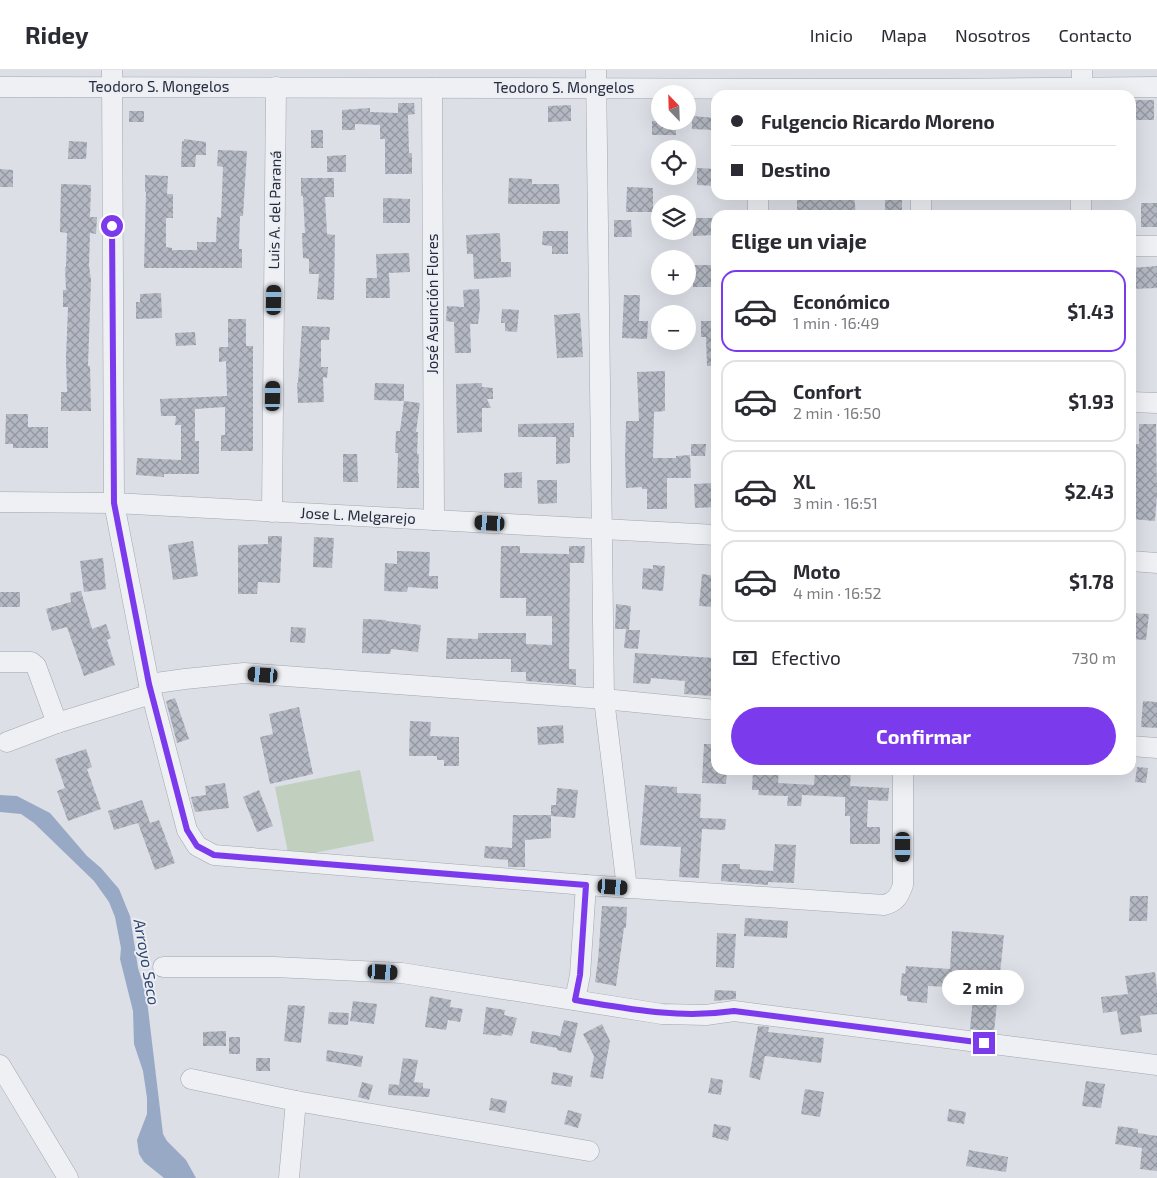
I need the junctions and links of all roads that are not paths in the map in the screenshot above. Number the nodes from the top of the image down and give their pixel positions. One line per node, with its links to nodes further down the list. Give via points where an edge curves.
1 (111, 78): 5 (street, Teodoro S. Mongelos); 6 (street, Teodoro S. Mongelos); 15 (street)
2 (596, 79): 7 (street, Teodoro S. Mongelos); 8 (street, Teodoro S. Mongelos); 18 (street)
3 (1082, 84): 4 (street, Teodoro S. Mongelos); 9 (street, Teodoro S. Mongelos)
4 (1157, 86)
5 (0, 87)
6 (276, 87): 7 (street, Teodoro S. Mongelos); 16 (street, Luis A. del Paraná)
7 (432, 88): 17 (street, José Asunción Flores)
8 (734, 90)
9 (960, 90)
10 (1136, 246): 11 (street)
11 (1157, 246)
12 (1136, 402): 13 (street)
13 (1157, 402)
14 (0, 502): 15 (street, Jose L. Melgarejo)
15 (114, 503): 16 (street, Jose L. Melgarejo); 23 (street)
16 (272, 512): 17 (street, Jose L. Melgarejo)
17 (434, 520): 18 (street, Jose L. Melgarejo)
18 (602, 529): 19 (street, Jose L. Melgarejo); 24 (street)
19 (711, 535)
20 (1136, 561): 21 (street)
21 (1157, 563)
22 (0, 662): 26 (street, via 31,662 36,666)
23 (150, 689): 24 (street, via 185,679 244,674); 26 (street); 31 (street, via 187,830 197,846 214,855)
24 (604, 699): 25 (street); 32 (street)
25 (711, 710)
26 (57, 723): 27 (street)
27 (7, 742)
28 (1136, 746): 29 (street)
29 (1157, 748)
30 (902, 775): 32 (street, via 903,885 891,903)
31 (586, 885): 32 (street); 34 (street, via 580,975)
32 (627, 888)
33 (163, 967): 34 (street, via 274,967 402,973)
34 (575, 1000): 36 (street, via 662,1014 706,1015 734,1011)
35 (0, 1065): 40 (street)
36 (1157, 1065)
37 (191, 1079): 38 (street)
38 (296, 1101): 39 (street); 41 (street)
39 (589, 1151)
40 (68, 1178)
41 (289, 1178)

